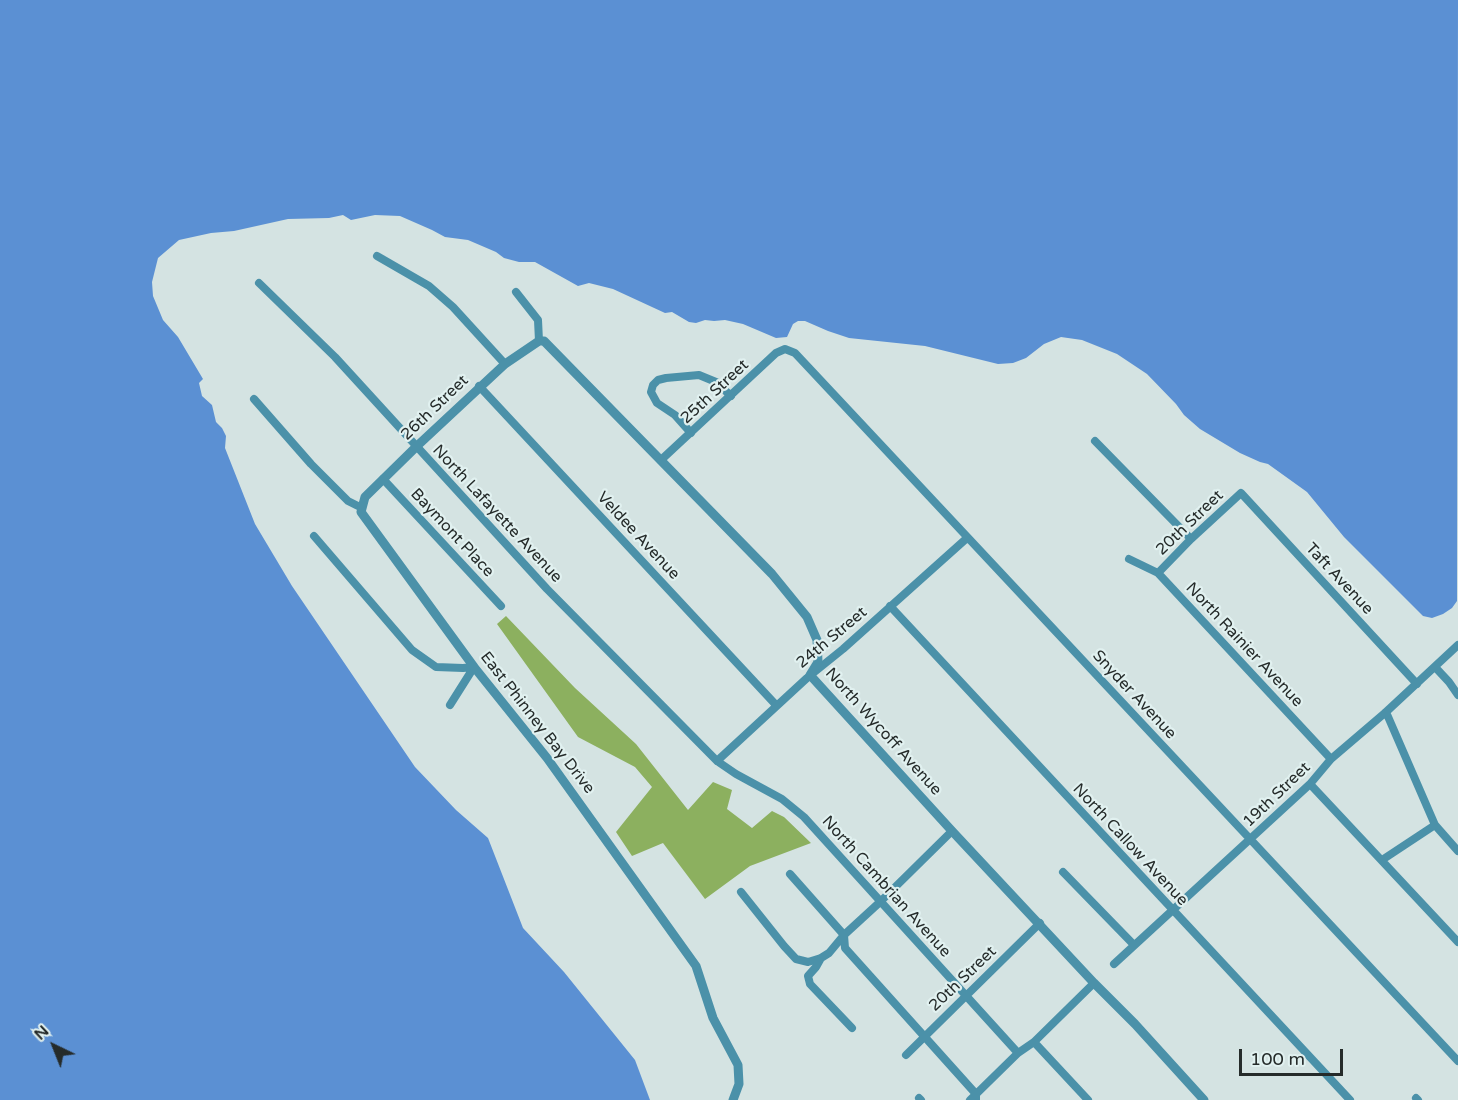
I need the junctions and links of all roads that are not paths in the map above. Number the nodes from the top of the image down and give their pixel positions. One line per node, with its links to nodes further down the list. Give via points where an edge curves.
1 (377, 256): 6 (street, via 429,286)
2 (259, 283): 12 (street, North Lafayette Avenue, via 335,357)
3 (516, 292): 4 (street, via 538,320)
4 (539, 341): 6 (street, 26th Street); 13 (street, North Wycoff Avenue)
5 (789, 350): 8 (street, 25th Street, via 776,353); 18 (street, Snyder Avenue)
6 (505, 364): 7 (street, 26th Street)
7 (479, 386): 12 (street, 26th Street); 31 (street, Veldee Avenue)
8 (731, 396): 10 (street, 25th Street); 10 (street, via 716,382 699,375 666,378 652,385 657,403)
9 (254, 399): 16 (street, East Phinney Bay Drive, via 348,501)
10 (691, 433): 13 (street, 25th Street)
11 (1095, 441): 19 (street)
12 (417, 446): 14 (street, 26th Street); 34 (street, North Lafayette Avenue, via 547,589)
13 (661, 460): 27 (street, North Wycoff Avenue, via 772,574 807,617 817,640 818,662)
14 (383, 479): 16 (street, 26th Street); 22 (street, Baymont Place)
15 (1241, 493): 19 (street, 20th Street); 28 (street, Taft Avenue)
16 (360, 507): 25 (street, East Phinney Bay Drive, via 365,520)
17 (314, 536): 25 (street, via 412,651 436,667)
18 (967, 538): 23 (street, 24th Street); 38 (street, Snyder Avenue)
19 (1191, 539): 21 (street, 20th Street)
20 (1130, 559): 21 (street, North Rainier Avenue)
21 (1158, 573): 33 (street, North Rainier Avenue)
22 (501, 606)
23 (890, 606): 27 (street, 24th Street); 45 (street, North Callow Avenue)
24 (1458, 645): 26 (street, 19th Street)
25 (474, 667): 30 (street); 61 (street, East Phinney Bay Drive, via 551,763 696,966 713,1018 738,1065 739,1084)
26 (1435, 667): 28 (street, 19th Street); 29 (street)
27 (810, 675): 31 (street, 24th Street); 37 (street, North Wycoff Avenue)
28 (1417, 684): 32 (street, 19th Street)
29 (1458, 695)
30 (450, 705)
31 (776, 705): 34 (street, 24th Street)
32 (1386, 712): 33 (street, 19th Street); 36 (street)
33 (1331, 759): 35 (street, 19th Street)
34 (717, 761): 44 (street, North Cambrian Avenue, via 782,799 804,817)
35 (1310, 784): 38 (street, 19th Street); 40 (street)
36 (1435, 825): 39 (street); 40 (street)
37 (952, 831): 44 (street); 46 (street, North Wycoff Avenue)
38 (1251, 838): 45 (street, 19th Street); 59 (street, Snyder Avenue)
39 (1458, 851)
40 (1382, 861): 48 (street)
41 (1063, 872): 49 (street)
42 (790, 874): 47 (street)
43 (741, 892): 50 (street, via 796,959 808,962)
44 (880, 902): 47 (street); 53 (street, North Cambrian Avenue)
45 (1172, 910): 49 (street, 19th Street); 64 (street, North Callow Avenue)
46 (1040, 923): 52 (street, North Wycoff Avenue); 53 (street, 20th Street)
47 (844, 935): 50 (street); 55 (street, via 845,948)
48 (1458, 942)
49 (1134, 945): 51 (street, 19th Street)
50 (821, 958): 54 (street, via 808,976 810,984)
51 (1114, 964)
52 (1094, 983): 56 (street); 63 (street, North Wycoff Avenue)
53 (966, 994): 55 (street, 20th Street); 57 (street, North Cambrian Avenue)
54 (852, 1028)
55 (924, 1036): 58 (street, 20th Street); 60 (street)
56 (1034, 1042): 57 (street); 62 (street)
57 (1018, 1053): 60 (street)
58 (906, 1055)
59 (1458, 1061)
60 (974, 1098)
61 (733, 1100)
62 (1088, 1100)
63 (1204, 1100)
64 (1350, 1100)

